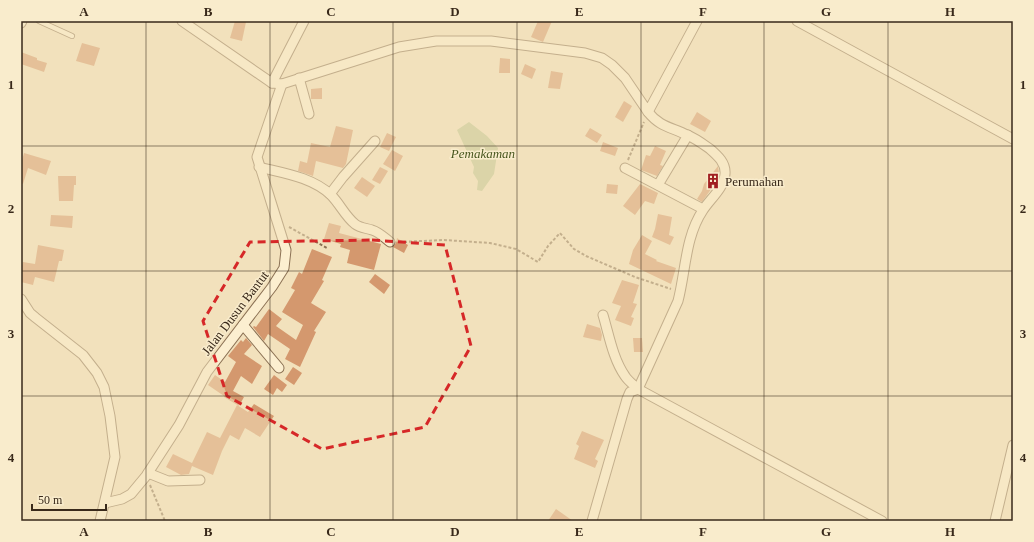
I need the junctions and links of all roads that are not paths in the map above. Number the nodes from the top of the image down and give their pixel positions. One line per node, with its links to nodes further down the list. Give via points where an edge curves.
1 (39, 21): 6 (lane)
2 (182, 21): 8 (street)
3 (304, 21): 8 (street)
4 (697, 21): 10 (street)
5 (797, 21): 13 (street)
6 (72, 36)
7 (299, 78): 9 (street); 10 (street, via 400,47 436,41 491,41 585,53 602,58 625,78); 11 (street)
8 (272, 83): 9 (street)
9 (282, 84): 15 (street, Jalan Dusun Bantut, via 258,150)
10 (648, 112): 12 (street, via 663,126)
11 (309, 114)
12 (688, 135): 17 (street); 19 (street, via 709,148 725,166 724,180)
13 (1013, 139)
14 (375, 141): 18 (street)
15 (259, 167): 18 (street, via 292,175 315,184); 23 (street, Jalan Dusun Bantut, via 286,250 284,268)
16 (625, 168): 17 (street)
17 (658, 185): 19 (street)
18 (330, 194): 20 (street, via 356,225 375,231)
19 (703, 209): 25 (street, via 695,223 672,317)
20 (390, 242)
21 (21, 300): 29 (street, via 36,318 83,355 104,387 115,447)
22 (603, 315): 25 (street, via 621,370)
23 (243, 325): 24 (street); 27 (street, Jalan Dusun Bantut, via 207,372)
24 (279, 368)
25 (638, 389): 31 (street, via 630,392 627,399); 32 (street)
26 (1013, 445): 33 (street)
27 (147, 475): 28 (street, via 168,481); 29 (street, Jalan Dusun Bantut, via 131,494)
28 (200, 480)
29 (105, 503): 30 (street)
30 (100, 521)
31 (592, 521)
32 (882, 521)
33 (996, 521)

